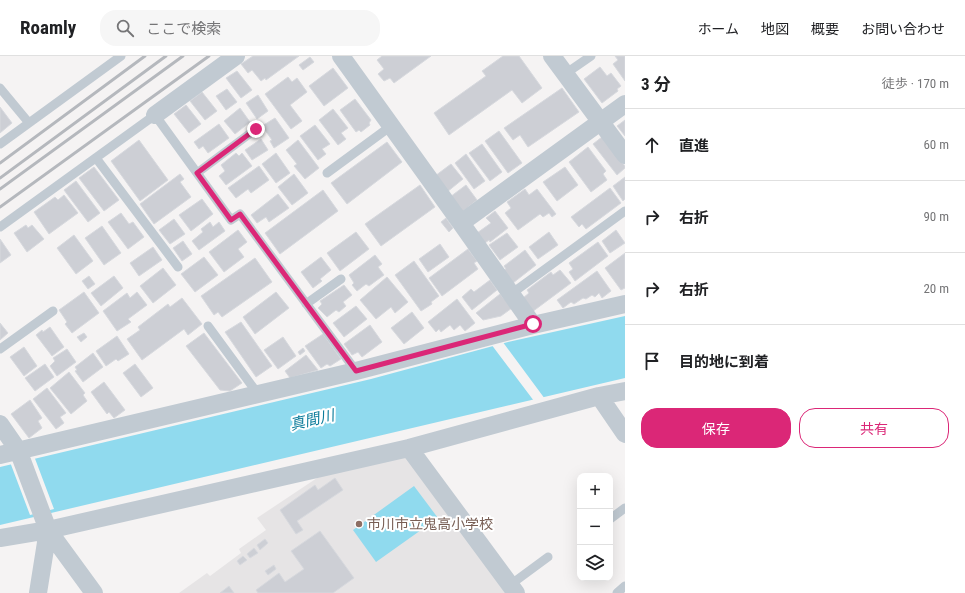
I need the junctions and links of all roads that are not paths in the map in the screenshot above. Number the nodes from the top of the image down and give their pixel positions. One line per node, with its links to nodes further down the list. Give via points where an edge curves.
1 (121, 56): 11 (lane)
2 (236, 56): 9 (street)
3 (341, 56): 12 (street)
4 (552, 56): 6 (street)
5 (591, 56): 6 (lane)
6 (566, 74): 10 (street)
7 (0, 88): 11 (lane)
8 (625, 104): 10 (street)
9 (155, 115): 16 (lane); 17 (lane)
10 (601, 122): 15 (street); 20 (street)
11 (29, 123): 14 (lane)
12 (391, 126): 18 (lane); 20 (street)
13 (256, 129): 17 (lane)
14 (0, 144)
15 (625, 155)
16 (96, 158): 21 (lane); 22 (lane)
17 (197, 173): 25 (lane, via 231,220 240,214)
18 (327, 173)
19 (625, 211): 24 (lane)
20 (461, 223): 24 (street)
21 (0, 227)
22 (178, 267)
23 (341, 279): 25 (lane)
24 (511, 294): 28 (street)
25 (306, 304): 31 (lane)
26 (625, 304): 28 (street)
27 (53, 311): 30 (lane)
28 (533, 324): 31 (street)
29 (208, 326): 33 (lane)
30 (0, 349)
31 (356, 371): 33 (street)
32 (625, 391): 34 (street)
33 (258, 394): 39 (street)
34 (599, 396): 36 (street); 37 (street)
35 (0, 424): 39 (street)
36 (625, 434)
37 (409, 448): 42 (street); 46 (street)
38 (0, 455): 39 (street)
39 (20, 455): 42 (street)
40 (625, 508): 41 (lane)
41 (613, 517)
42 (45, 523): 43 (street); 47 (street); 48 (street)
43 (0, 538)
44 (548, 557): 46 (lane)
45 (625, 586): 49 (lane)
46 (513, 589)
47 (38, 593)
48 (94, 593)
49 (617, 593)

